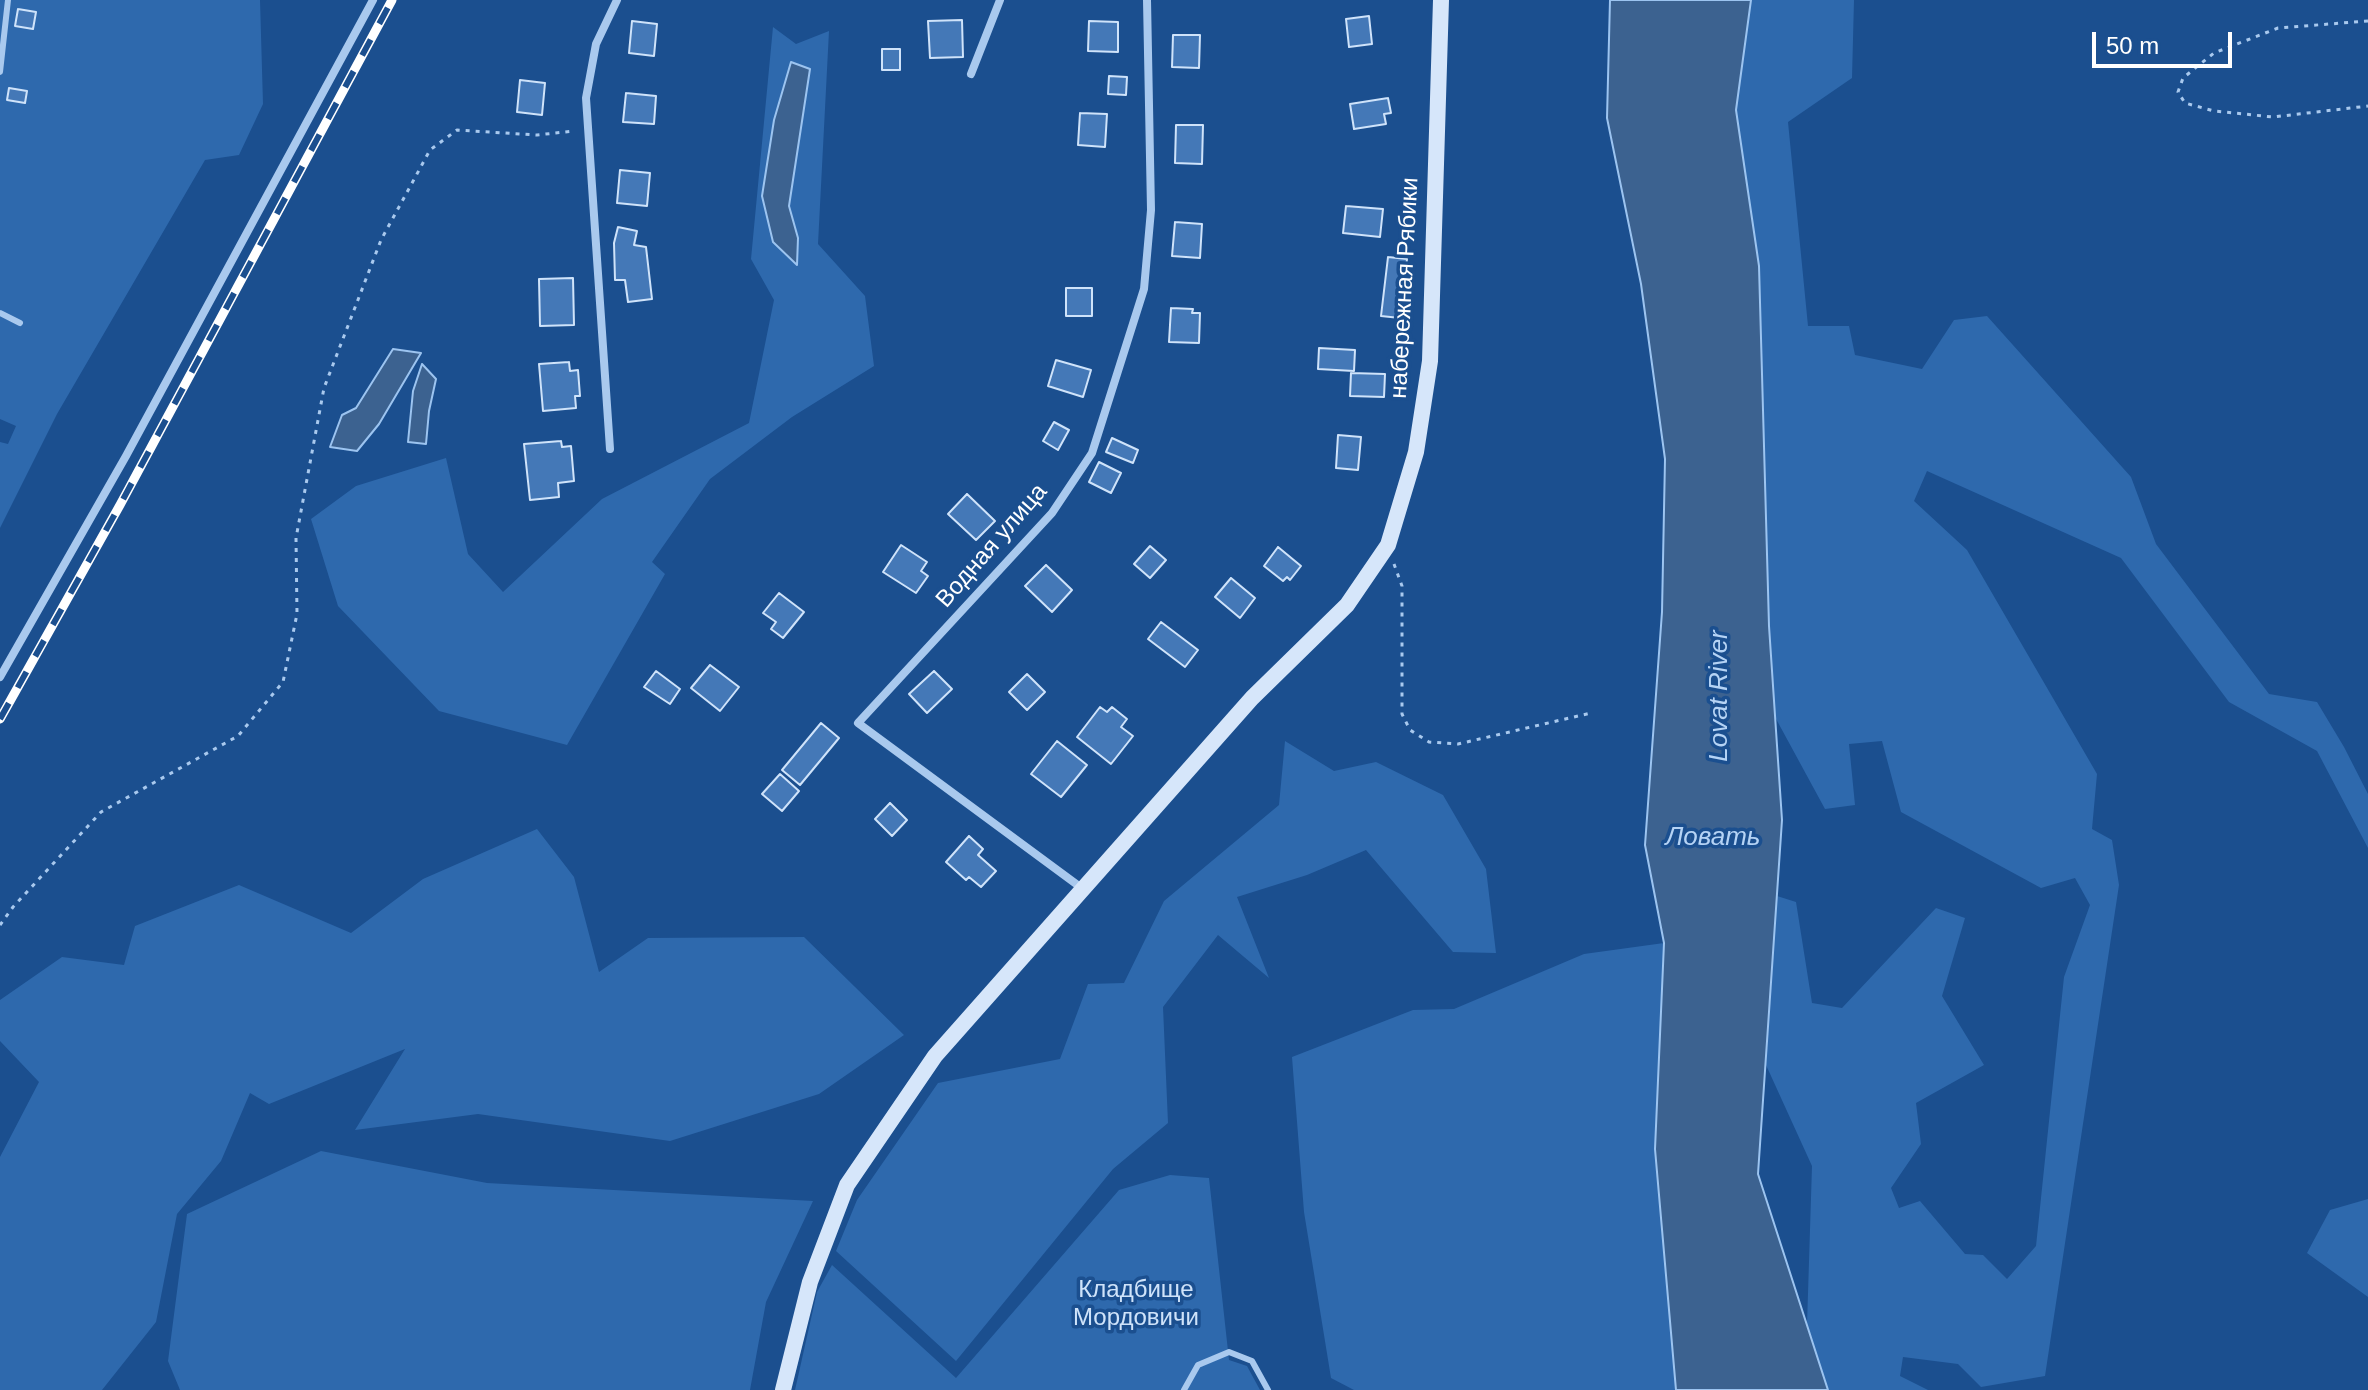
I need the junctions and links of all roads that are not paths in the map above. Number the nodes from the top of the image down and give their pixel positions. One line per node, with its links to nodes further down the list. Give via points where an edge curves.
1 (8, 0): 7 (lane)
2 (373, 0): 12 (street)
3 (617, 0): 11 (street, via 596,44 586,98)
4 (1000, 0): 8 (street)
5 (1147, 0): 13 (street, Водная улица, via 1151,210 1144,289 1092,453 1052,513 858,723)
6 (1441, 0): 13 (street, набережная Рябики, via 1430,361 1416,452 1388,545 1347,605 1252,698)
7 (0, 72)
8 (971, 74)
9 (0, 313): 10 (lane)
10 (20, 323)
11 (610, 449)
12 (0, 677)
13 (1083, 889): 14 (street, набережная Рябики, via 935,1056 847,1185 810,1282)
14 (783, 1390)
15 (1184, 1390): 16 (lane, via 1198,1365 1229,1352 1252,1361)
16 (1268, 1390)

